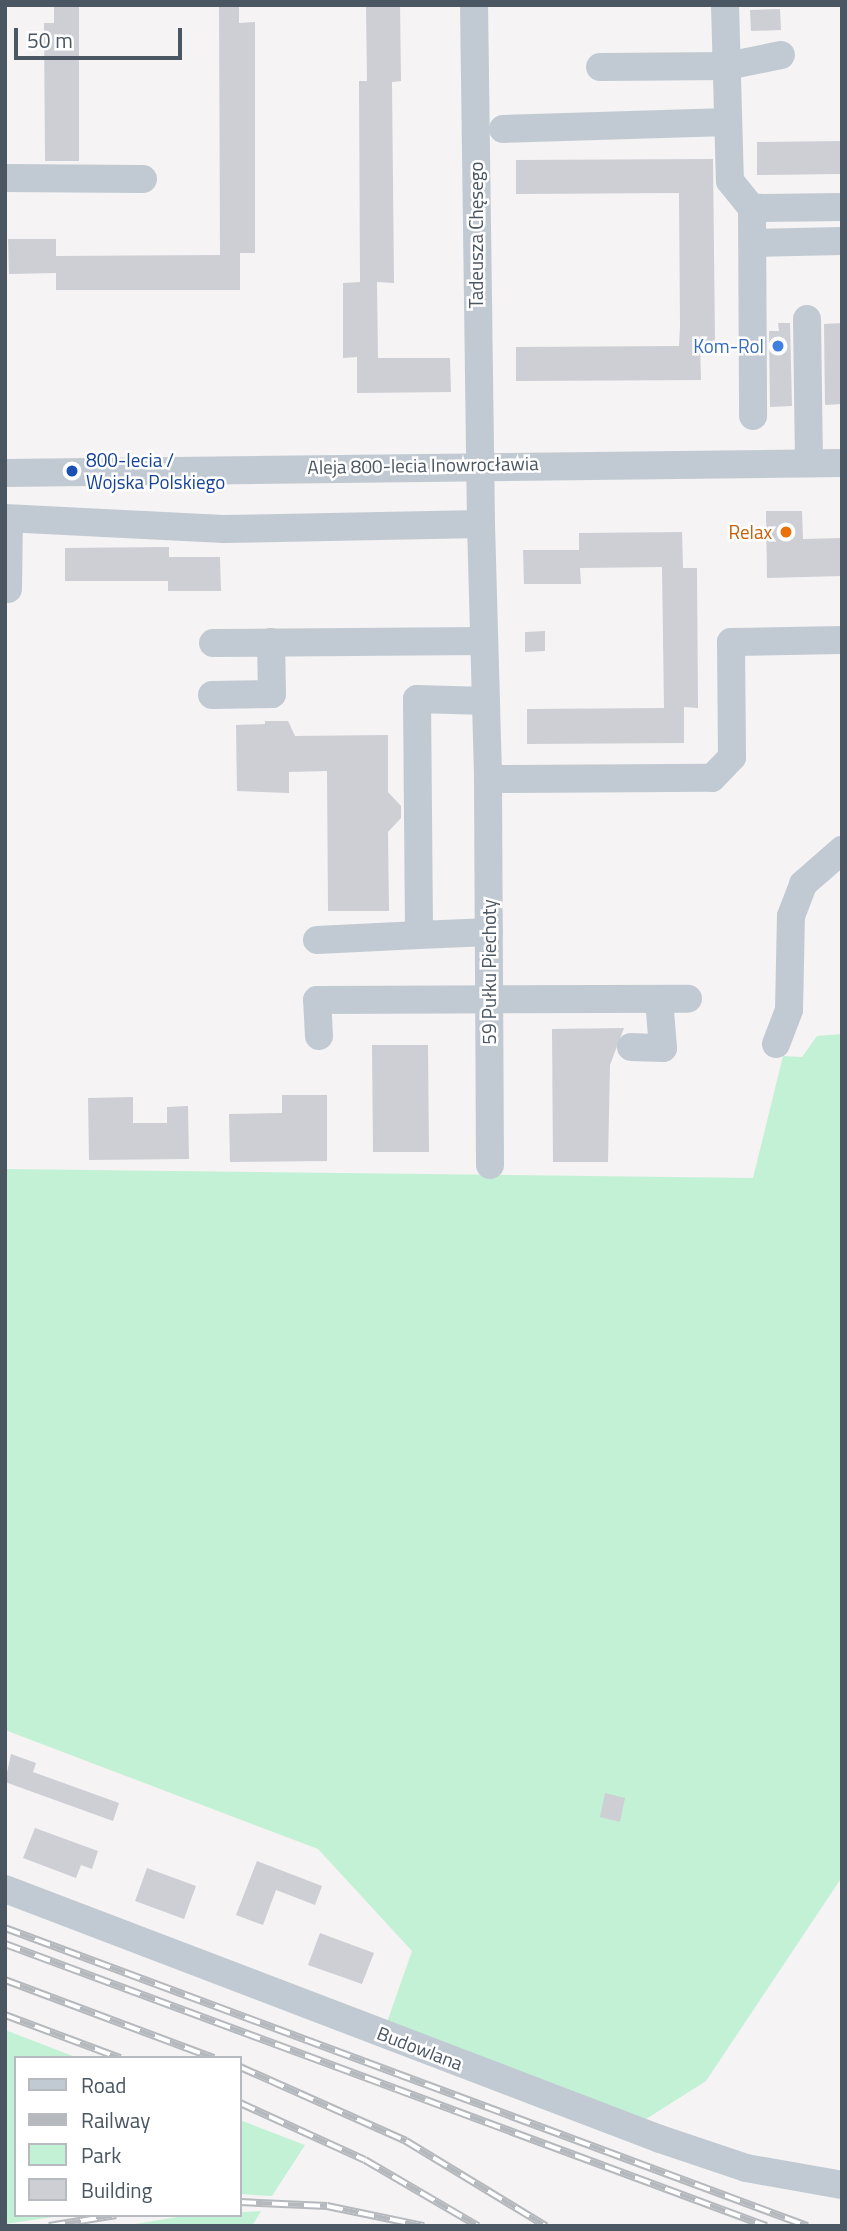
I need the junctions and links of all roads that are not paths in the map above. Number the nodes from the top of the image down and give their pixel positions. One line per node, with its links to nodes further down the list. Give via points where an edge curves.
1 (474, 5): 18 (street, Tadeusza Chęsego)
2 (725, 5): 4 (street)
3 (781, 55): 4 (street)
4 (727, 66): 5 (street); 6 (street)
5 (600, 67)
6 (728, 122): 7 (street); 11 (street, via 730,181)
7 (503, 129)
8 (5, 178): 9 (street)
9 (143, 179)
10 (842, 207): 11 (street)
11 (752, 208): 13 (street)
12 (842, 241): 13 (street)
13 (753, 243): 15 (street)
14 (807, 319): 16 (street)
15 (753, 416)
16 (809, 463): 17 (street, Aleja 800-lecia Inowrocławia); 18 (street, Aleja 800-lecia Inowrocławia)
17 (842, 463)
18 (478, 466): 19 (street, Aleja 800-lecia Inowrocławia); 21 (street, Tadeusza Chęsego)
19 (5, 473)
20 (7, 518): 21 (street, via 225,529); 22 (street)
21 (481, 524): 24 (street, 59 Pułku Piechoty)
22 (8, 589)
23 (842, 640): 29 (street, via 731,642 732,757 712,778)
24 (484, 641): 25 (street); 28 (street, 59 Pułku Piechoty)
25 (271, 642): 26 (street); 27 (street, via 272,694)
26 (213, 643)
27 (212, 695)
28 (486, 701): 29 (street, 59 Pułku Piechoty); 32 (street, via 417,699)
29 (501, 780): 31 (street, 59 Pułku Piechoty)
30 (842, 850): 38 (street, via 803,884 791,916 789,1010)
31 (489, 932): 32 (street); 34 (street, 59 Pułku Piechoty)
32 (419, 935): 33 (street)
33 (317, 940)
34 (489, 998): 35 (street); 37 (street, via 317,1000); 40 (street, 59 Pułku Piechoty)
35 (659, 999): 36 (street); 39 (street, via 663,1048)
36 (688, 999)
37 (319, 1036)
38 (776, 1044)
39 (631, 1047)
40 (490, 1166)
41 (5, 1889): 42 (street, Budowlana, via 660,2139 746,2168)
42 (842, 2185)

